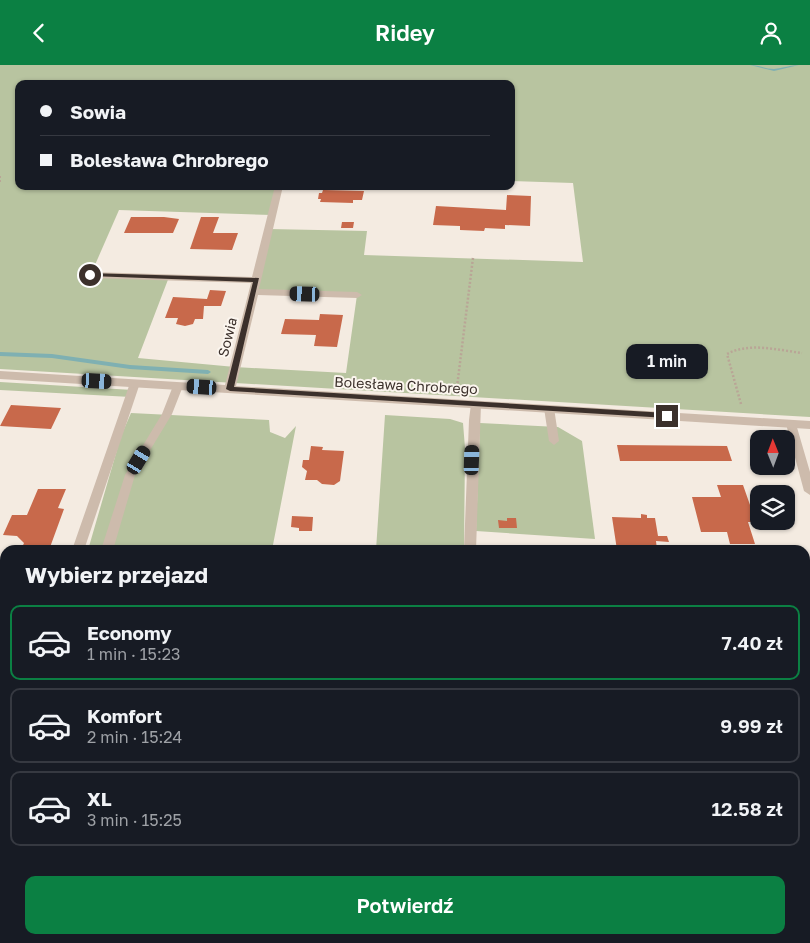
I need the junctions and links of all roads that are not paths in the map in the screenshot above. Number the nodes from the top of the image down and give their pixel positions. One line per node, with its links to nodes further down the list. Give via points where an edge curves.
1 (278, 190): 3 (street, Sowia)
2 (90, 275): 3 (street)
3 (256, 280): 4 (street, Sowia)
4 (253, 292): 5 (street); 9 (street, Sowia)
5 (357, 295)
6 (0, 375): 7 (street, Bolesława Chrobrego)
7 (136, 383): 8 (street, Bolesława Chrobrego); 16 (lane)
8 (178, 385): 9 (street, Bolesława Chrobrego); 17 (lane, via 167,414 130,475)
9 (230, 389): 10 (street, Bolesława Chrobrego)
10 (476, 404): 11 (street, Bolesława Chrobrego); 18 (lane)
11 (549, 408): 12 (street, Bolesława Chrobrego); 14 (lane)
12 (790, 424): 13 (street, Bolesława Chrobrego); 15 (lane)
13 (810, 425)
14 (554, 441)
15 (810, 491)
16 (80, 545)
17 (108, 545)
18 (470, 545)

